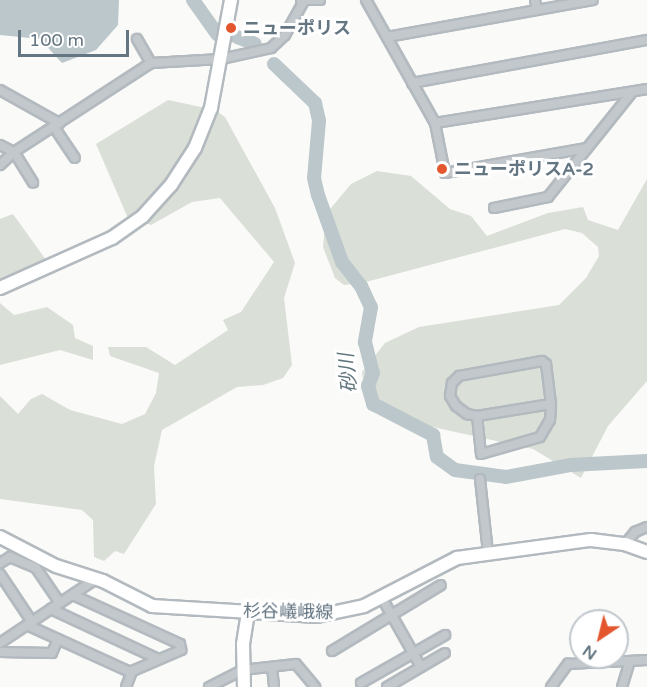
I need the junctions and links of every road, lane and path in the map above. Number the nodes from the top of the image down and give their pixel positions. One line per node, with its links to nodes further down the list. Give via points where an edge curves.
1 (231, 0): 11 (main road)
2 (320, 0): 6 (street)
3 (366, 0): 8 (street)
4 (535, 0): 7 (street)
5 (593, 0): 7 (street)
6 (302, 1): 11 (street, via 285,35 271,48)
7 (537, 10): 8 (street)
8 (387, 37): 13 (street)
9 (137, 39): 12 (street)
10 (647, 40): 13 (street)
11 (220, 59): 12 (street); 26 (main road, via 211,108 195,148 171,185 143,216 77,255)
12 (151, 63): 18 (street)
13 (412, 83): 17 (street)
14 (647, 89): 16 (street)
15 (0, 90): 18 (street)
16 (632, 92): 17 (street); 20 (street)
17 (435, 123): 20 (street, via 445,173)
18 (57, 125): 21 (street); 22 (street)
19 (0, 144): 21 (street)
20 (587, 148): 25 (street, via 548,197)
21 (14, 152): 23 (street); 24 (street)
22 (75, 158)
23 (0, 165)
24 (33, 183)
25 (494, 208)
26 (0, 288)
27 (551, 404): 28 (street); 28 (street, via 550,420 540,437 481,454); 28 (street, via 546,364 542,361 459,376 452,384 450,396 462,411)
28 (477, 416)
29 (480, 479): 34 (street)
30 (647, 527): 32 (street, via 635,532)
31 (0, 537): 37 (main road, 杉谷嶬峨線, via 56,566)
32 (625, 544): 33 (main road, 杉谷嶬峨線); 34 (main road, 杉谷嶬峨線, via 576,541)
33 (647, 552)
34 (488, 553): 40 (main road, 杉谷嶬峨線, via 444,561)
35 (0, 562): 41 (street, via 10,557 36,568)
36 (0, 574): 45 (street)
37 (96, 579): 39 (street); 43 (main road, 杉谷嶬峨線, via 152,606)
38 (441, 585): 44 (street)
39 (73, 595): 41 (street); 53 (street, via 180,644 181,650)
40 (382, 598): 43 (main road, 杉谷嶬峨線, via 331,615); 44 (street)
41 (60, 603): 42 (street)
42 (51, 609): 45 (street); 53 (street)
43 (248, 613): 58 (main road)
44 (392, 616): 49 (street); 52 (street)
45 (29, 623): 47 (street); 48 (street)
46 (445, 635): 52 (street)
47 (2, 638)
48 (58, 639): 50 (street, via 52,653); 59 (street)
49 (332, 651)
50 (0, 652)
51 (446, 653): 57 (street)
52 (413, 654): 57 (street); 60 (street)
53 (158, 659): 59 (street)
54 (647, 660): 55 (street)
55 (630, 661): 67 (street, via 568,664); 68 (street)
56 (272, 667): 58 (street); 64 (street); 65 (street, via 296,664)
57 (421, 667): 66 (street)
58 (242, 670): 62 (street); 63 (main road)
59 (132, 671): 61 (street)
60 (361, 683)
61 (126, 687)
62 (209, 687)
63 (244, 687)
64 (274, 687)
65 (315, 687)
66 (387, 687)
67 (551, 687)
68 (622, 687)

